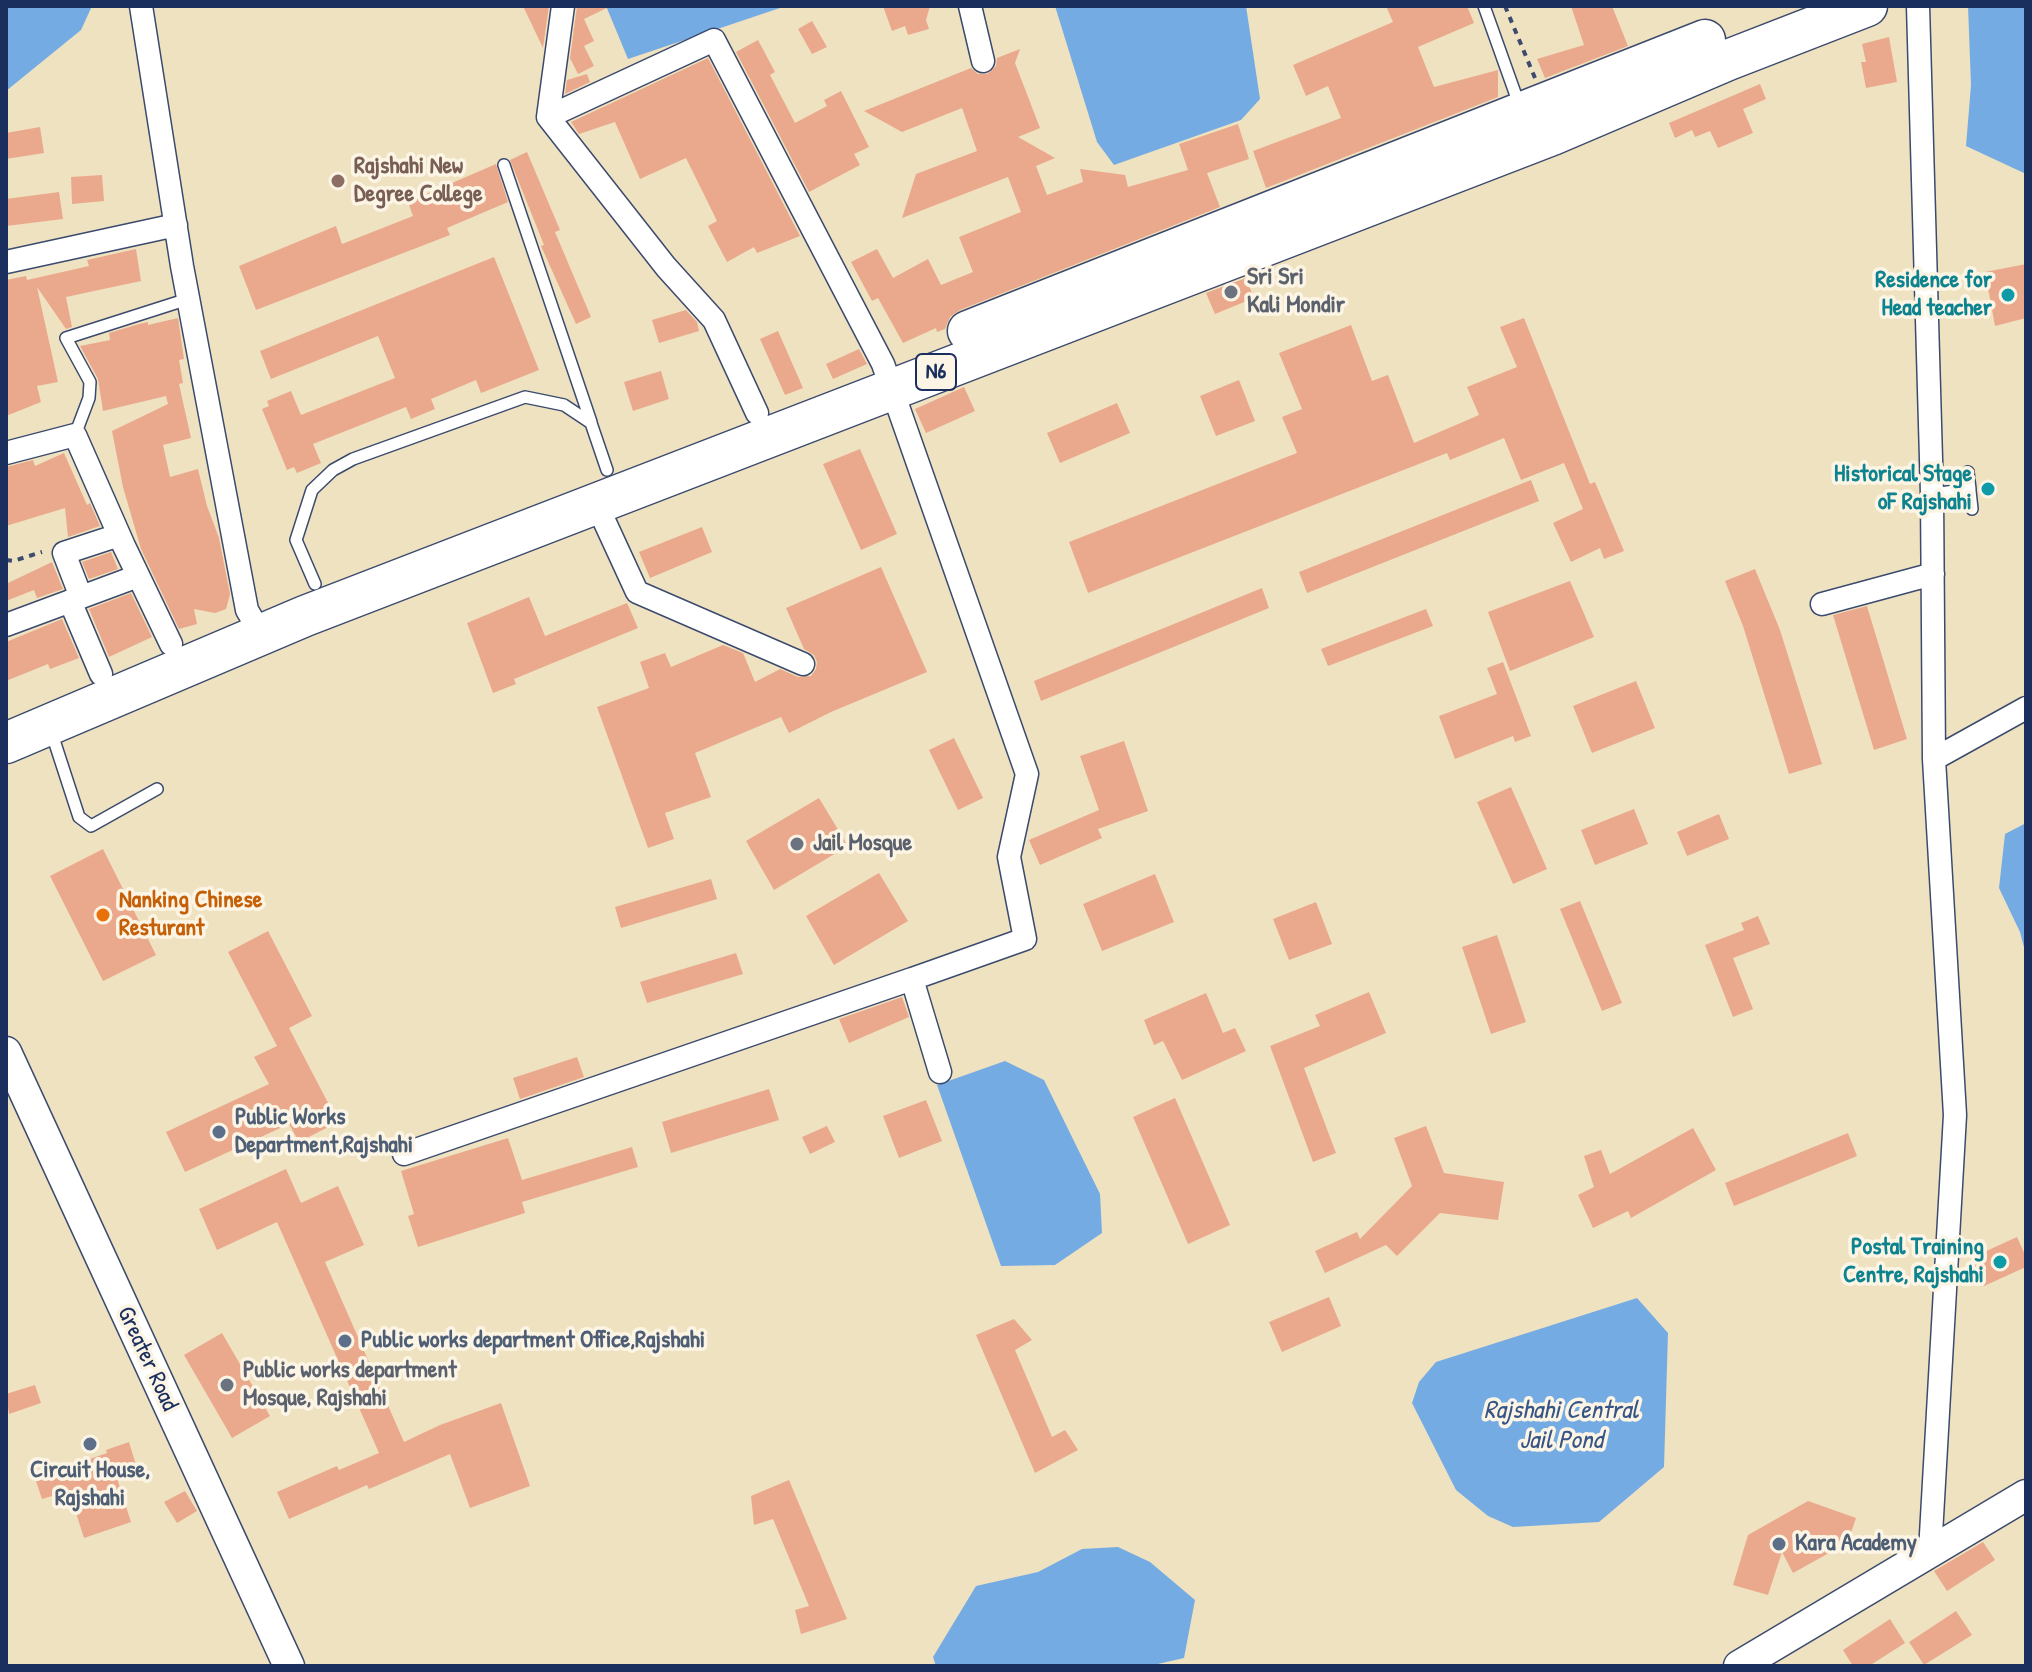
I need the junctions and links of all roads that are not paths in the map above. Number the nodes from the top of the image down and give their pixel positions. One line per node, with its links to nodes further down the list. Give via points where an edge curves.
1 (141, 6): 12 (street)
2 (563, 6): 10 (street)
3 (970, 6): 8 (street)
4 (1484, 6): 9 (lane)
5 (1795, 6): 9 (highway, N6)
6 (1867, 6): 15 (highway, N6, via 1539,140)
7 (1918, 6): 21 (street)
8 (983, 61)
9 (1534, 107): 15 (highway, N6)
10 (548, 117): 15 (street, via 714,40); 16 (street, via 714,320)
11 (504, 165): 17 (lane)
12 (176, 225): 13 (street); 14 (street)
13 (6, 262)
14 (188, 299): 18 (lane, via 66,338 90,382); 29 (street)
15 (887, 377): 16 (highway, N6); 20 (highway, N6); 40 (street, via 1027,774 1009,857 1025,939)
16 (757, 413): 20 (highway, N6)
17 (591, 423): 20 (lane); 26 (lane, via 564,405 525,397 333,470 312,490 296,540)
18 (75, 435): 19 (street); 23 (street)
19 (6, 453)
20 (602, 486): 26 (highway, N6); 29 (highway, N6); 32 (street, via 637,592)
21 (1932, 494): 22 (lane, via 1970,489 1968,472 1971,497); 24 (street)
22 (1972, 509)
23 (119, 535): 25 (street); 27 (street, via 64,553)
24 (1933, 574): 28 (street); 38 (street)
25 (138, 576): 27 (street); 31 (street)
26 (315, 584): 29 (highway, N6)
27 (75, 599): 30 (street); 33 (street)
28 (1822, 604)
29 (254, 622): 31 (highway, N6); 36 (highway, N6)
30 (6, 625)
31 (171, 644): 33 (highway, N6)
32 (803, 664)
33 (101, 674): 35 (highway, N6)
34 (2026, 708): 38 (street)
35 (6, 715)
36 (49, 726): 37 (highway, N6); 39 (lane, via 79,817 91,826)
37 (6, 743)
38 (1934, 759): 45 (street, via 1955,1115)
39 (157, 789)
40 (912, 979): 42 (street); 43 (street)
41 (6, 1052): 46 (street, Greater Road)
42 (940, 1072)
43 (404, 1154)
44 (2026, 1495): 45 (street)
45 (1930, 1552): 47 (street)
46 (289, 1666)
47 (1739, 1666)

